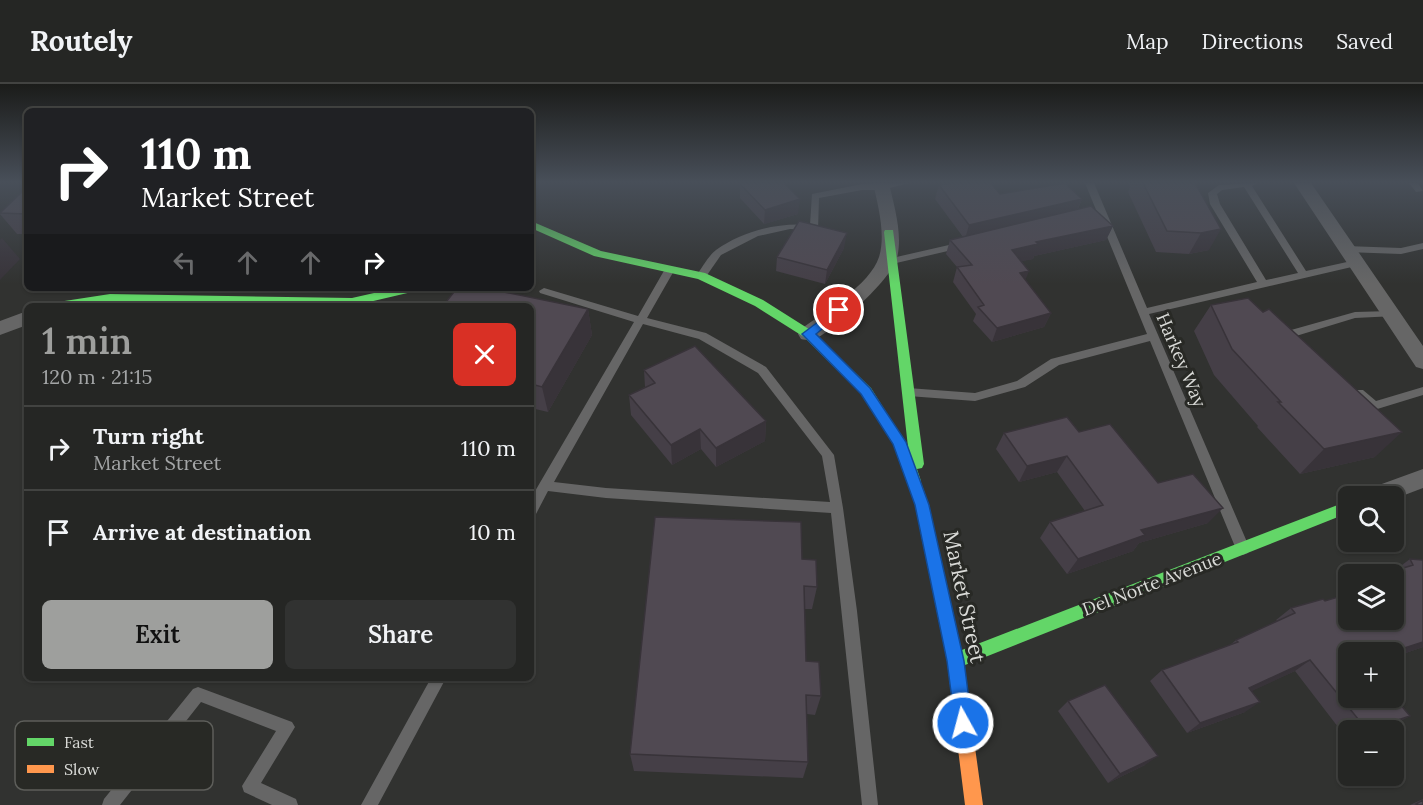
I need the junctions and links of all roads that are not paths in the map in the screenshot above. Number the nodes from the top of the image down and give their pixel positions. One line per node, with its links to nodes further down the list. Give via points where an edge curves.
1 (815, 217): 14 (lane, via 815,228 790,226 755,234 718,253)
2 (887, 217): 11 (street, Market Street)
3 (1097, 217): 19 (lane, Harkey Way)
4 (1223, 217): 15 (lane)
5 (1267, 217): 13 (lane)
6 (1325, 217): 10 (street)
7 (534, 230): 12 (street, Market Street, via 598,254)
8 (970, 243): 11 (lane)
9 (1423, 246): 10 (lane)
10 (1351, 256): 13 (lane); 20 (street)
11 (889, 261): 24 (street, via 870,285); 30 (street, Market Street)
12 (670, 269): 14 (street, Market Street); 22 (lane)
13 (1303, 274): 15 (lane)
14 (701, 276): 24 (street, Market Street, via 759,303)
15 (1263, 284): 19 (lane)
16 (399, 291): 18 (street, via 351,302 110,298)
17 (544, 291): 22 (lane)
18 (78, 303)
19 (1143, 312): 25 (lane, Harkey Way)
20 (1391, 314): 26 (lane, via 1355,315 1288,335); 27 (street)
21 (24, 319): 23 (street)
22 (640, 320): 32 (lane); 36 (lane, via 702,336 762,370 828,455)
23 (0, 328)
24 (808, 334): 35 (street, Market Street, via 866,391 900,442)
25 (1153, 336): 30 (lane, via 1056,362 1021,384 975,397); 38 (lane, Harkey Way)
26 (1305, 350)
27 (1423, 362)
28 (1348, 385): 29 (lane, via 1374,406)
29 (1423, 391)
30 (908, 392): 35 (street, Market Street)
31 (1423, 478): 33 (street)
32 (544, 486): 34 (lane); 36 (lane)
33 (1402, 486)
34 (534, 504)
35 (922, 505): 39 (street, Market Street)
36 (837, 508): 46 (lane)
37 (1338, 511): 38 (street, Del Norte Avenue)
38 (1243, 549): 39 (street, Del Norte Avenue)
39 (955, 661): 47 (street, Market Street)
40 (437, 681): 45 (lane)
41 (177, 721): 44 (lane, via 198,694 287,727 250,786)
42 (122, 790): 43 (lane)
43 (110, 805)
44 (290, 805)
45 (369, 805)
46 (870, 805)
47 (974, 805)

